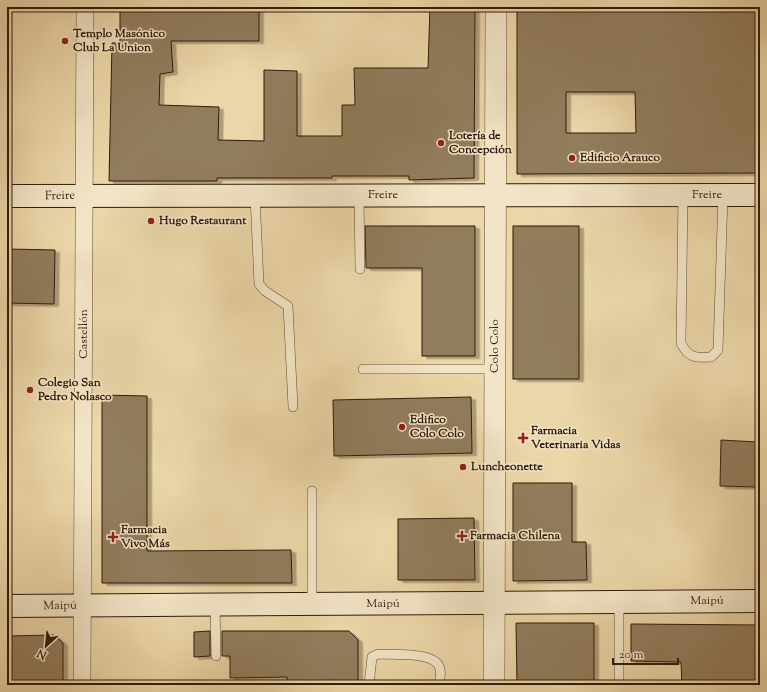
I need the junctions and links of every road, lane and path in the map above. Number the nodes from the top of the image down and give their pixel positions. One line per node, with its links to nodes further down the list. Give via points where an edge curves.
1 (85, 7): 3 (street, Castellón)
2 (496, 7): 4 (street, Colo Colo)
3 (84, 195): 8 (main road, Freire); 9 (main road, Freire); 22 (street, Castellón)
4 (496, 195): 5 (main road, Freire); 10 (main road, Freire); 13 (street, Colo Colo)
5 (683, 195): 6 (main road, Freire); 6 (lane, via 681,343 685,352 697,358 711,358 718,350)
6 (723, 195): 7 (main road, Freire)
7 (760, 195)
8 (7, 196)
9 (255, 196): 10 (main road, Freire); 14 (lane, via 259,284 288,306)
10 (359, 196): 11 (lane)
11 (360, 268)
12 (363, 369): 13 (lane)
13 (495, 369): 18 (street, Colo Colo)
14 (293, 407)
15 (312, 491): 19 (lane)
16 (760, 601): 17 (main road, Maipú)
17 (619, 602): 18 (main road, Maipú); 28 (lane)
18 (495, 603): 19 (main road, Maipú); 27 (street, Colo Colo)
19 (312, 604): 20 (main road, Maipú)
20 (215, 605): 22 (main road, Maipú); 23 (lane)
21 (7, 606): 22 (main road, Maipú)
22 (82, 606): 24 (street, Castellón)
23 (216, 656)
24 (82, 685)
25 (370, 685): 26 (lane, via 370,662 372,657 378,654 428,656 440,669)
26 (440, 685)
27 (494, 685)
28 (619, 685)

